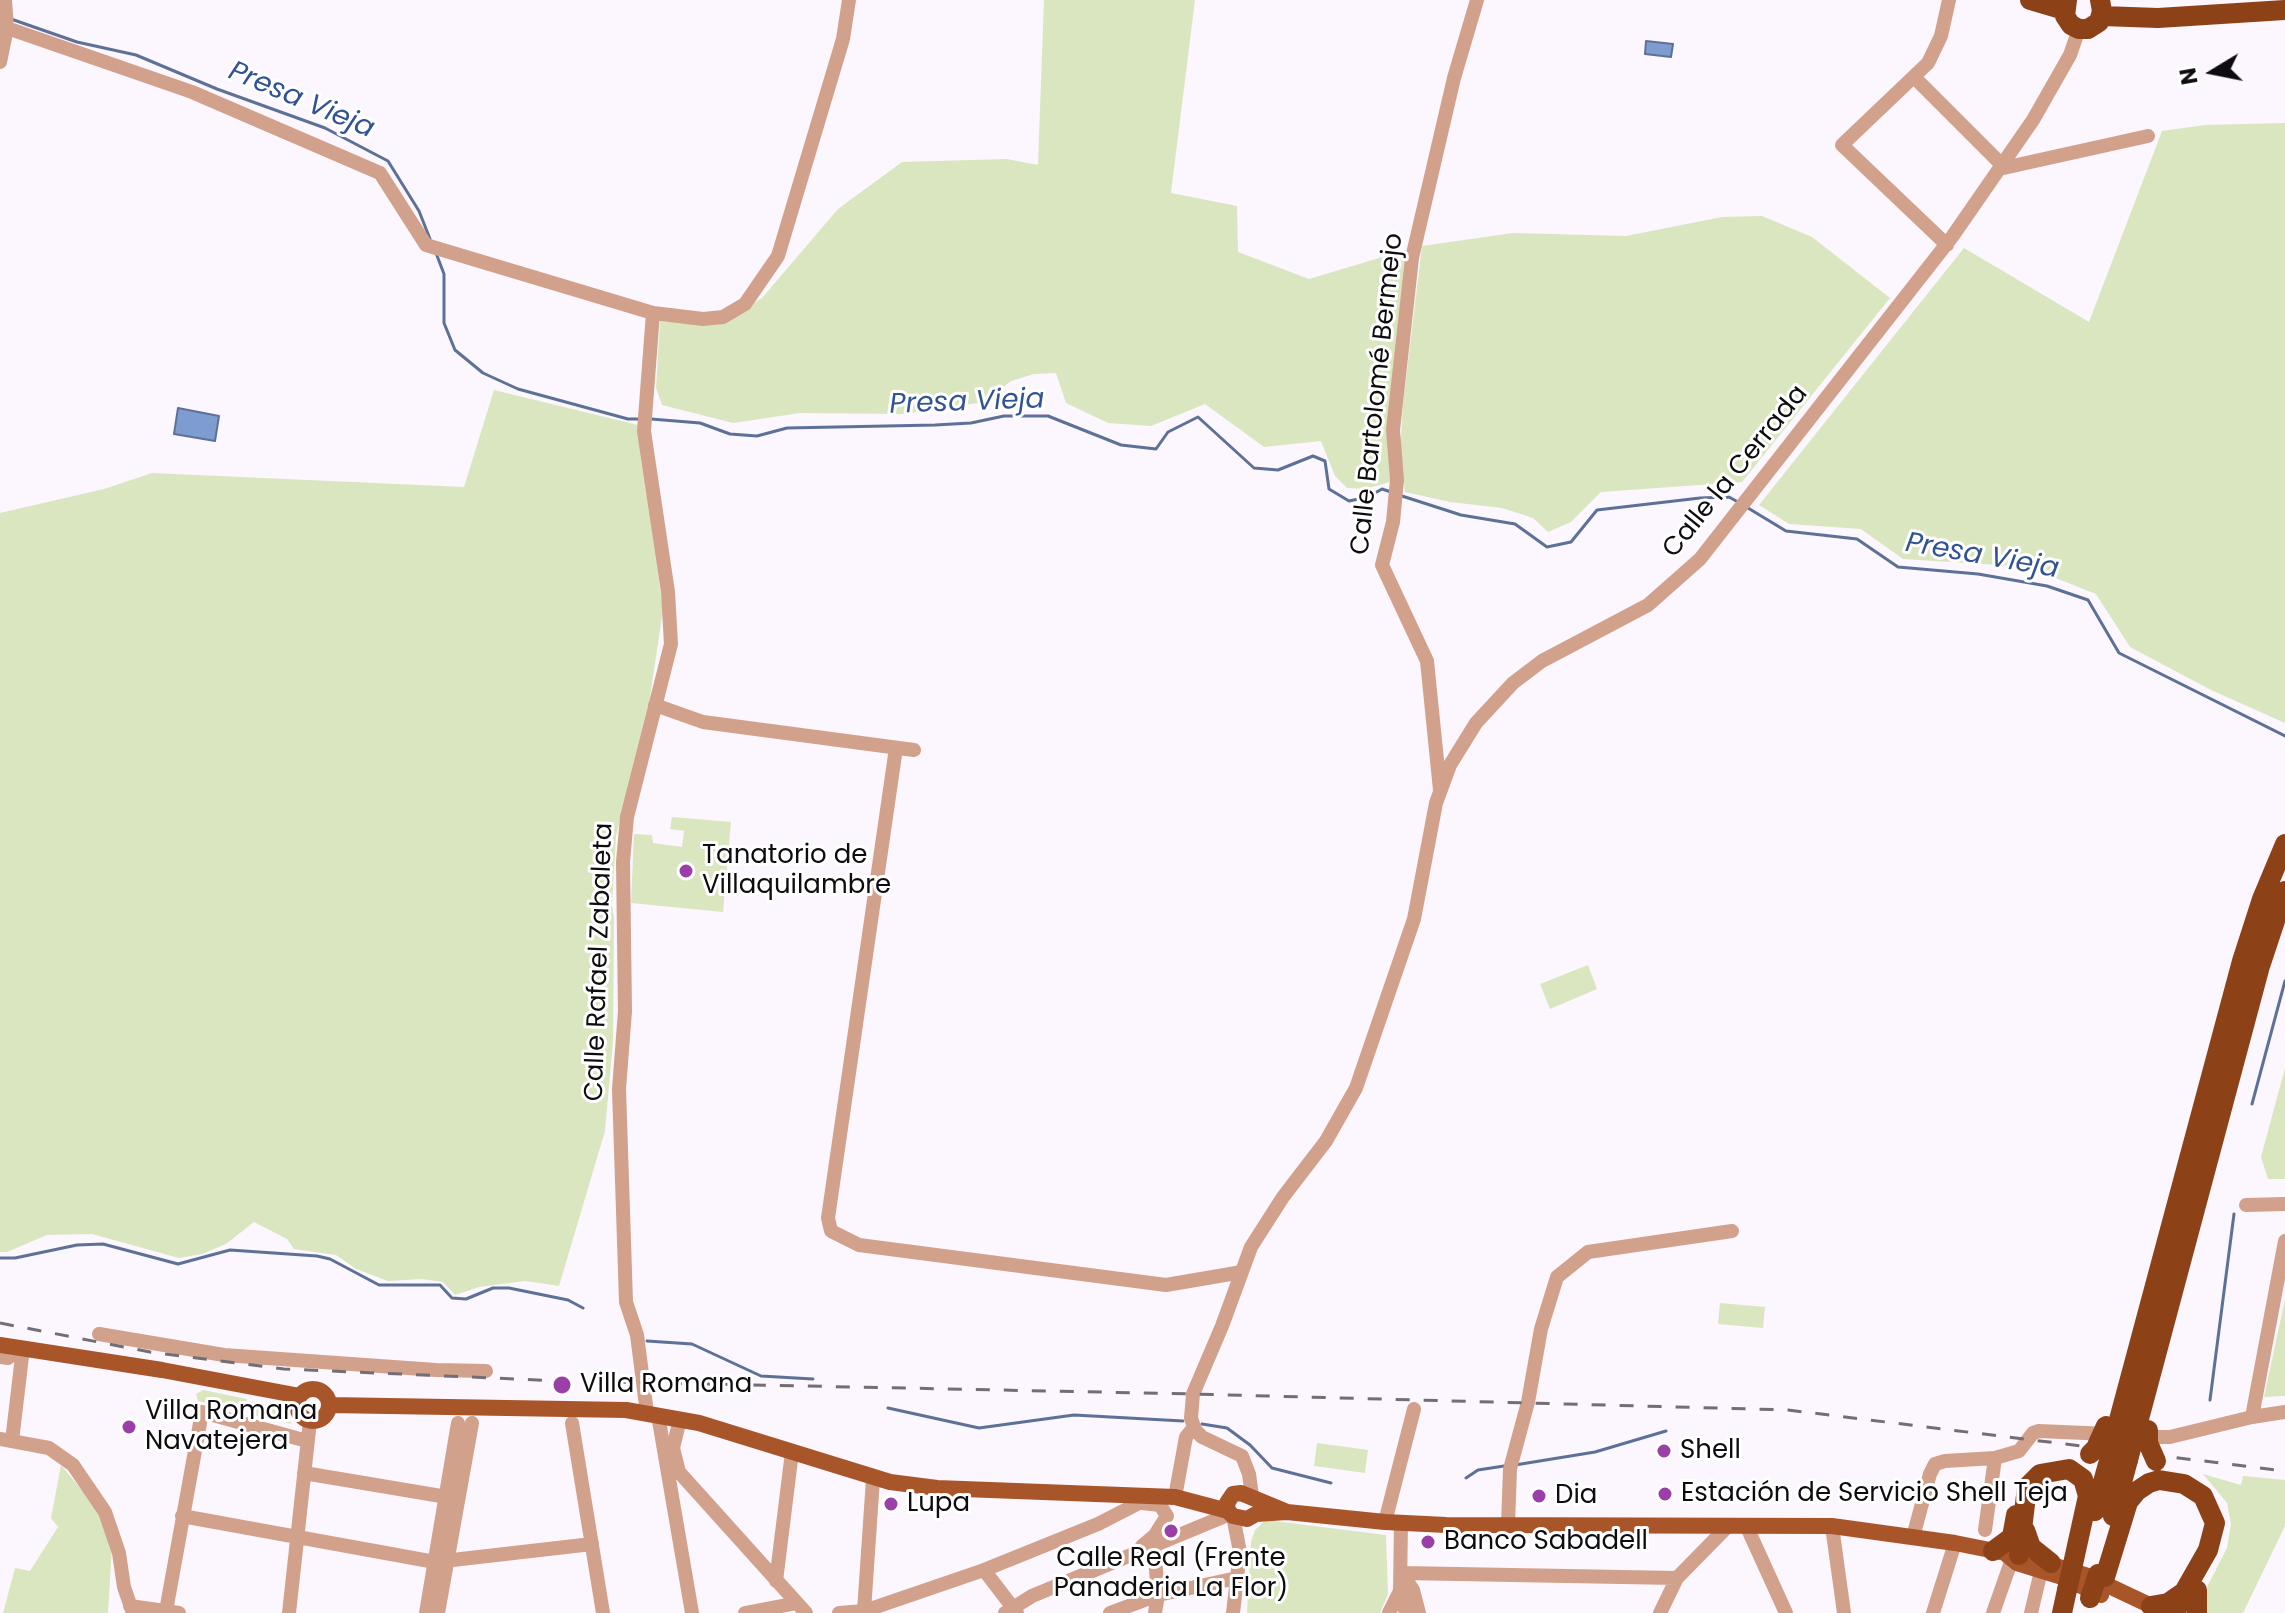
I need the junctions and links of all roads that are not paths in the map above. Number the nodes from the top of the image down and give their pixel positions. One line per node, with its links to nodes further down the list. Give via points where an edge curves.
1 (849, 0): 15 (street, via 843,39 801,182 768,273 745,304 723,317)
2 (1477, 0): 19 (street, Calle Bartolomé Bermejo, via 1412,258 1393,430 1396,494 1382,565 1427,661)
3 (1949, 0): 11 (street, via 1935,51)
4 (2030, 0): 5 (highway)
5 (2066, 5): 9 (highway, via 2067,21)
6 (2101, 8): 7 (highway, via 2173,18); 9 (highway, via 2094,26)
7 (2285, 10)
8 (6, 16): 10 (street); 15 (street, via 380,173 433,247)
9 (2079, 29): 13 (street, Calle la Cerrada, via 2063,69)
10 (0, 62)
11 (1915, 78): 13 (street); 14 (street, via 1842,145)
12 (2148, 136): 13 (street)
13 (2001, 167): 14 (street, Calle la Cerrada)
14 (1947, 245): 19 (street, Calle la Cerrada, via 1700,559 1648,605 1542,661 1513,683 1464,740)
15 (653, 313): 16 (street, Calle Rafael Zabaleta, via 645,419 671,644)
16 (655, 705): 17 (street, via 703,722); 36 (street, Calle Rafael Zabaleta, via 626,829 619,1089 626,1302)
17 (896, 748): 18 (street); 26 (street, via 828,1218 831,1231 859,1245 1166,1285)
18 (914, 750)
19 (1440, 790): 26 (street, Calle la Cerrada, via 1414,919 1356,1088 1326,1141 1251,1247)
20 (2285, 844): 43 (highway, via 2242,961 2165,1250)
21 (2285, 891): 43 (highway)
22 (2285, 1204): 23 (street)
23 (2246, 1205)
24 (1732, 1231): 61 (street, via 1588,1252 1557,1277 1511,1465)
25 (2285, 1241): 37 (street)
26 (1242, 1272): 42 (street, Calle la Cerrada, via 1193,1394)
27 (99, 1334): 31 (street, via 224,1355)
28 (0, 1345): 29 (main road)
29 (23, 1348): 30 (street); 32 (main road); 44 (street)
30 (0, 1357)
31 (486, 1371)
32 (300, 1396): 33 (main road, via 317,1390); 39 (main road, via 298,1410)
33 (329, 1405): 36 (main road); 39 (main road, via 323,1418)
34 (1414, 1409): 60 (street)
35 (2285, 1412): 37 (street)
36 (652, 1414): 38 (main road); 48 (street, Calle Rafael Zabaleta)
37 (2252, 1417): 43 (street)
38 (680, 1419): 46 (main road); 50 (street, via 673,1448)
39 (310, 1421): 45 (street)
40 (465, 1423): 55 (street)
41 (572, 1423): 69 (street)
42 (1194, 1427): 56 (street, Calle la Cerrada, via 1186,1437); 58 (street, via 1246,1463)
43 (2134, 1430): 47 (highway, bridge); 47 (highway, bridge, via 2096,1448); 49 (street, via 2039,1431 2019,1451); 82 (highway, bridge, via 2163,1468 2195,1480 2213,1496 2223,1518 2219,1549)
44 (6, 1440): 86 (street, via 49,1448 73,1465 105,1512)
45 (307, 1441): 51 (street); 59 (street, via 202,1412)
46 (792, 1452): 52 (main road); 80 (street)
47 (2109, 1457): 63 (highway, via 2047,1462 2029,1472 2017,1492); 76 (highway)
48 (666, 1458): 50 (street); 54 (street, Calle Rafael Zabaleta)
49 (1995, 1458): 65 (street); 67 (street, via 1935,1464)
50 (679, 1472): 53 (street)
51 (304, 1473): 55 (street); 66 (street)
52 (873, 1479): 57 (main road, via 937,1488); 87 (street)
53 (694, 1488): 54 (street); 80 (street)
54 (672, 1493): 96 (street, Calle Rafael Zabaleta)
55 (453, 1498): 74 (street)
56 (1180, 1498): 57 (main road); 58 (main road)
57 (1146, 1500): 71 (street, via 1160,1505 1167,1516); 75 (street)
58 (1242, 1506): 60 (main road); 70 (street); 72 (street); 72 (street)
59 (182, 1516): 66 (street); 90 (street)
60 (1393, 1523): 61 (main road); 77 (street)
61 (1508, 1525): 62 (main road)
62 (1737, 1525): 64 (main road); 79 (street); 105 (street)
63 (2019, 1525): 73 (highway); 73 (highway, via 2031,1547); 76 (highway, via 2033,1479 2058,1469 2077,1473 2087,1487)
64 (1832, 1526): 67 (main road); 106 (street)
65 (1985, 1530)
66 (296, 1536): 74 (street); 92 (street)
67 (1913, 1537): 68 (main road)
68 (1955, 1543): 73 (main road); 107 (street)
69 (592, 1544): 74 (street); 95 (street)
70 (1154, 1545): 71 (street); 83 (street)
71 (1136, 1551): 88 (street)
72 (1240, 1552): 78 (street)
73 (2021, 1560): 84 (main road); 89 (main road, via 2088,1576); 108 (street); 109 (street)
74 (441, 1562): 93 (street); 94 (street)
75 (984, 1570): 87 (street); 88 (street)
76 (2089, 1570): 82 (highway, via 2137,1491 2149,1483 2172,1480 2203,1496 2215,1523); 84 (highway, bridge)
77 (1402, 1573): 79 (street); 81 (street); 103 (street)
78 (1237, 1578): 83 (street); 100 (street)
79 (1677, 1578): 104 (street)
80 (776, 1581): 85 (street)
81 (1400, 1591): 101 (street); 102 (street)
82 (2191, 1591): 89 (highway); 111 (highway); 112 (highway); 113 (highway)
83 (1158, 1595): 98 (street); 99 (street)
84 (2088, 1601): 89 (main road, via 2115,1596); 110 (highway)
85 (802, 1608): 91 (street)
86 (131, 1610): 90 (street)
87 (864, 1611): 97 (street)
88 (1011, 1611)
89 (2152, 1611)
90 (173, 1612)
91 (754, 1612)
92 (289, 1613)
93 (426, 1613)
94 (438, 1613)
95 (603, 1613)
96 (692, 1613)
97 (839, 1613)
98 (1110, 1613)
99 (1155, 1613)
100 (1233, 1613)
101 (1389, 1613)
102 (1406, 1613)
103 (1419, 1613)
104 (1660, 1613)
105 (1786, 1613)
106 (1844, 1613)
107 (1933, 1613)
108 (1993, 1613)
109 (2031, 1613)
110 (2065, 1613)
111 (2176, 1613)
112 (2183, 1613)
113 (2197, 1613)

